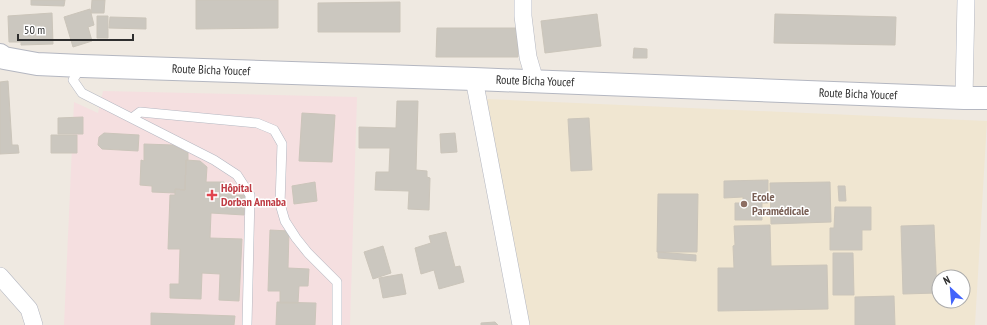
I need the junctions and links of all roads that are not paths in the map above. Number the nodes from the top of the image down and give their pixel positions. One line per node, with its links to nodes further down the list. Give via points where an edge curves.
1 (524, 0): 6 (street, via 528,57)
2 (966, 0): 7 (street)
3 (1, 57): 4 (main road, Route Bicha Youcef, via 37,64)
4 (82, 66): 5 (main road, Route Bicha Youcef); 9 (lane, via 73,80 82,93)
5 (474, 78): 6 (main road, Route Bicha Youcef); 14 (street)
6 (535, 81): 7 (main road, Route Bicha Youcef)
7 (964, 98): 8 (main road, Route Bicha Youcef)
8 (987, 98)
9 (132, 118): 12 (lane, via 214,160 237,175 250,195); 13 (lane, via 140,112 257,123 274,130 282,144 280,204 285,221 308,253 336,282)
10 (0, 276): 11 (street, via 29,309)
11 (34, 325)
12 (247, 325)
13 (337, 325)
14 (521, 325)

